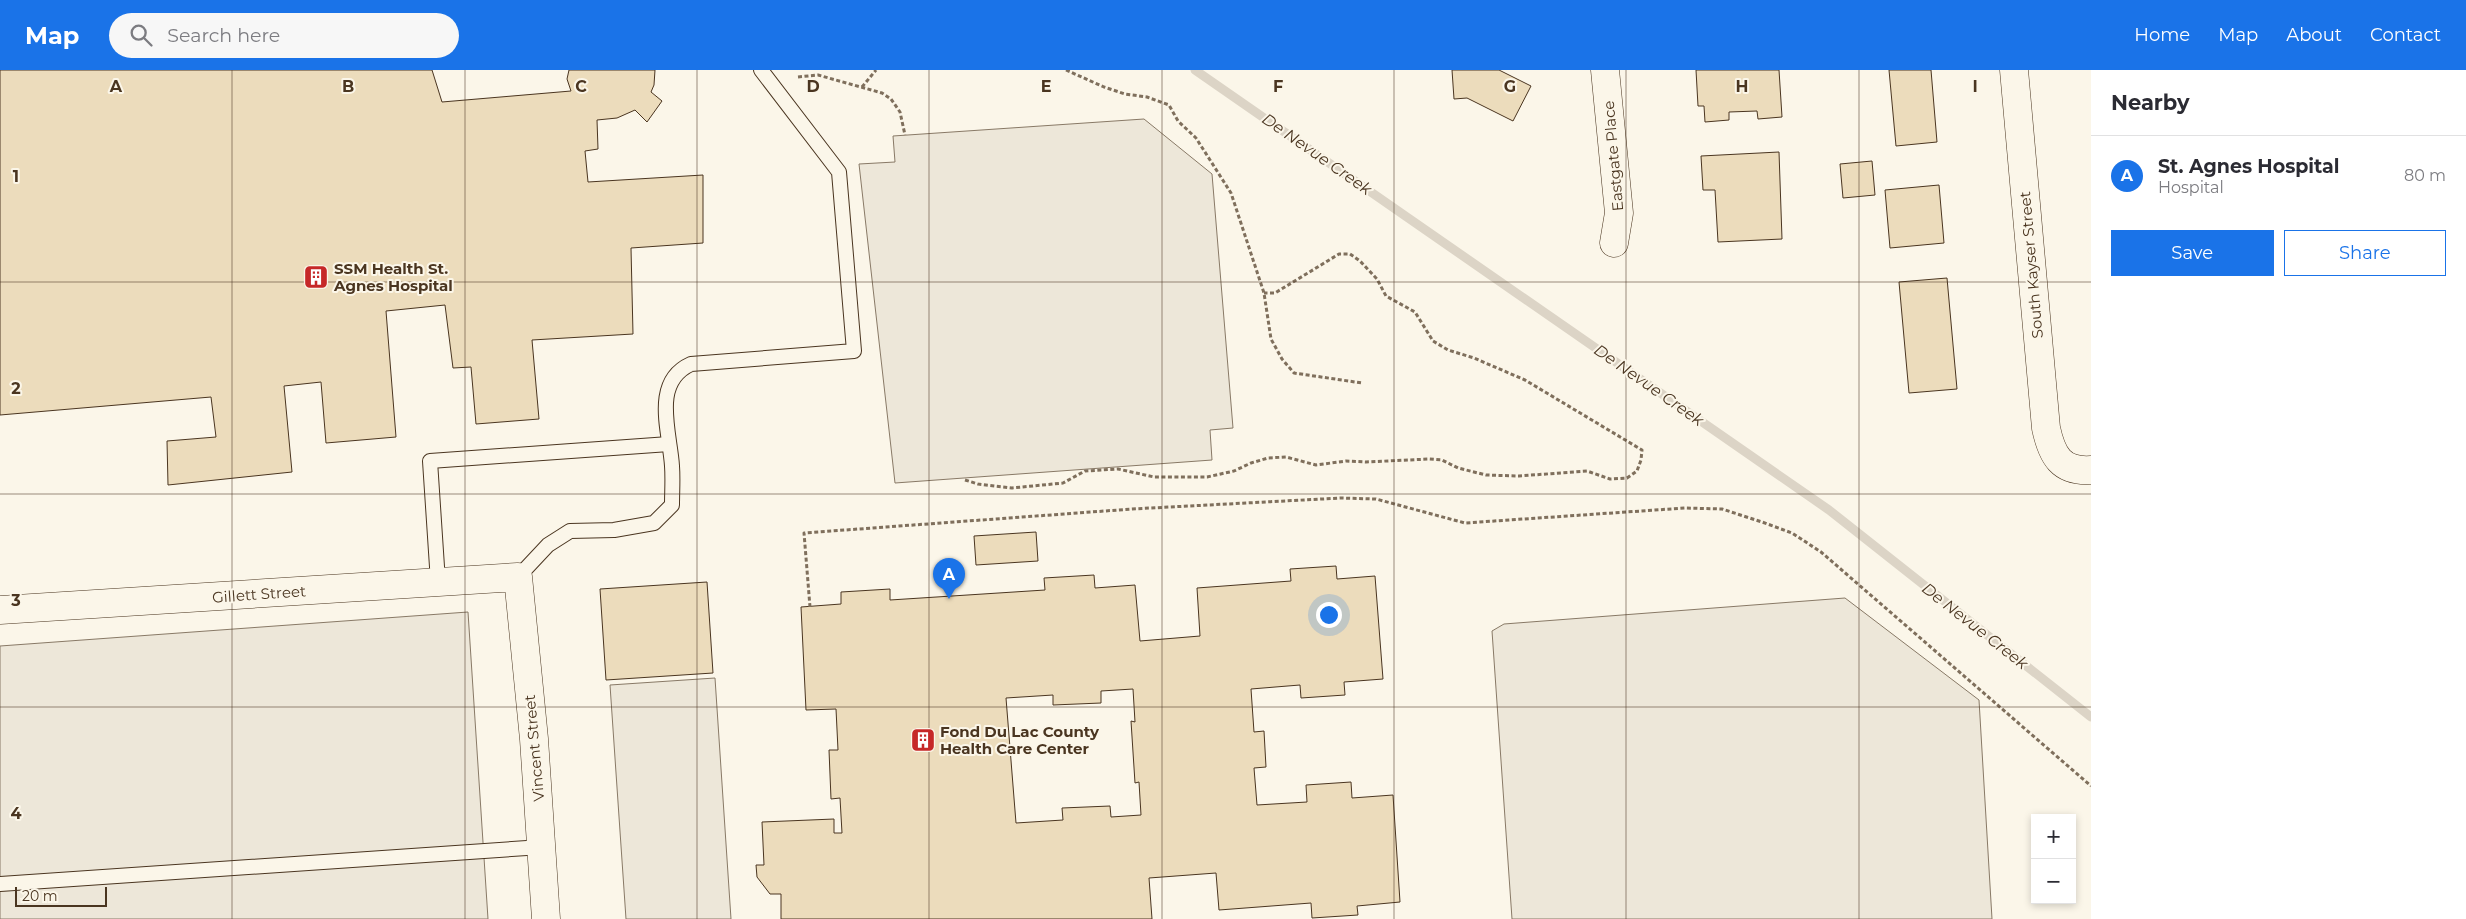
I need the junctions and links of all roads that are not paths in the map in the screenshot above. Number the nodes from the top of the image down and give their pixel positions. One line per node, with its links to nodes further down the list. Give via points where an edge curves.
1 (761, 70): 5 (lane, via 839,172 854,351 691,364 678,370 669,386 665,408)
2 (1605, 70): 4 (street, Eastgate Place, via 1619,213)
3 (2014, 70): 6 (street, South Kayser Street, via 2048,438 2057,458 2072,469)
4 (1614, 242)
5 (669, 444): 7 (lane, via 672,505 654,523 614,530 570,531 548,545); 8 (lane, via 430,461)
6 (2091, 470)
7 (518, 577): 8 (street, Gillett Street); 10 (street, Vincent Street)
8 (438, 582): 9 (street, Gillett Street)
9 (0, 610)
10 (542, 847): 11 (lane); 12 (street, Vincent Street)
11 (0, 884)
12 (546, 919)

